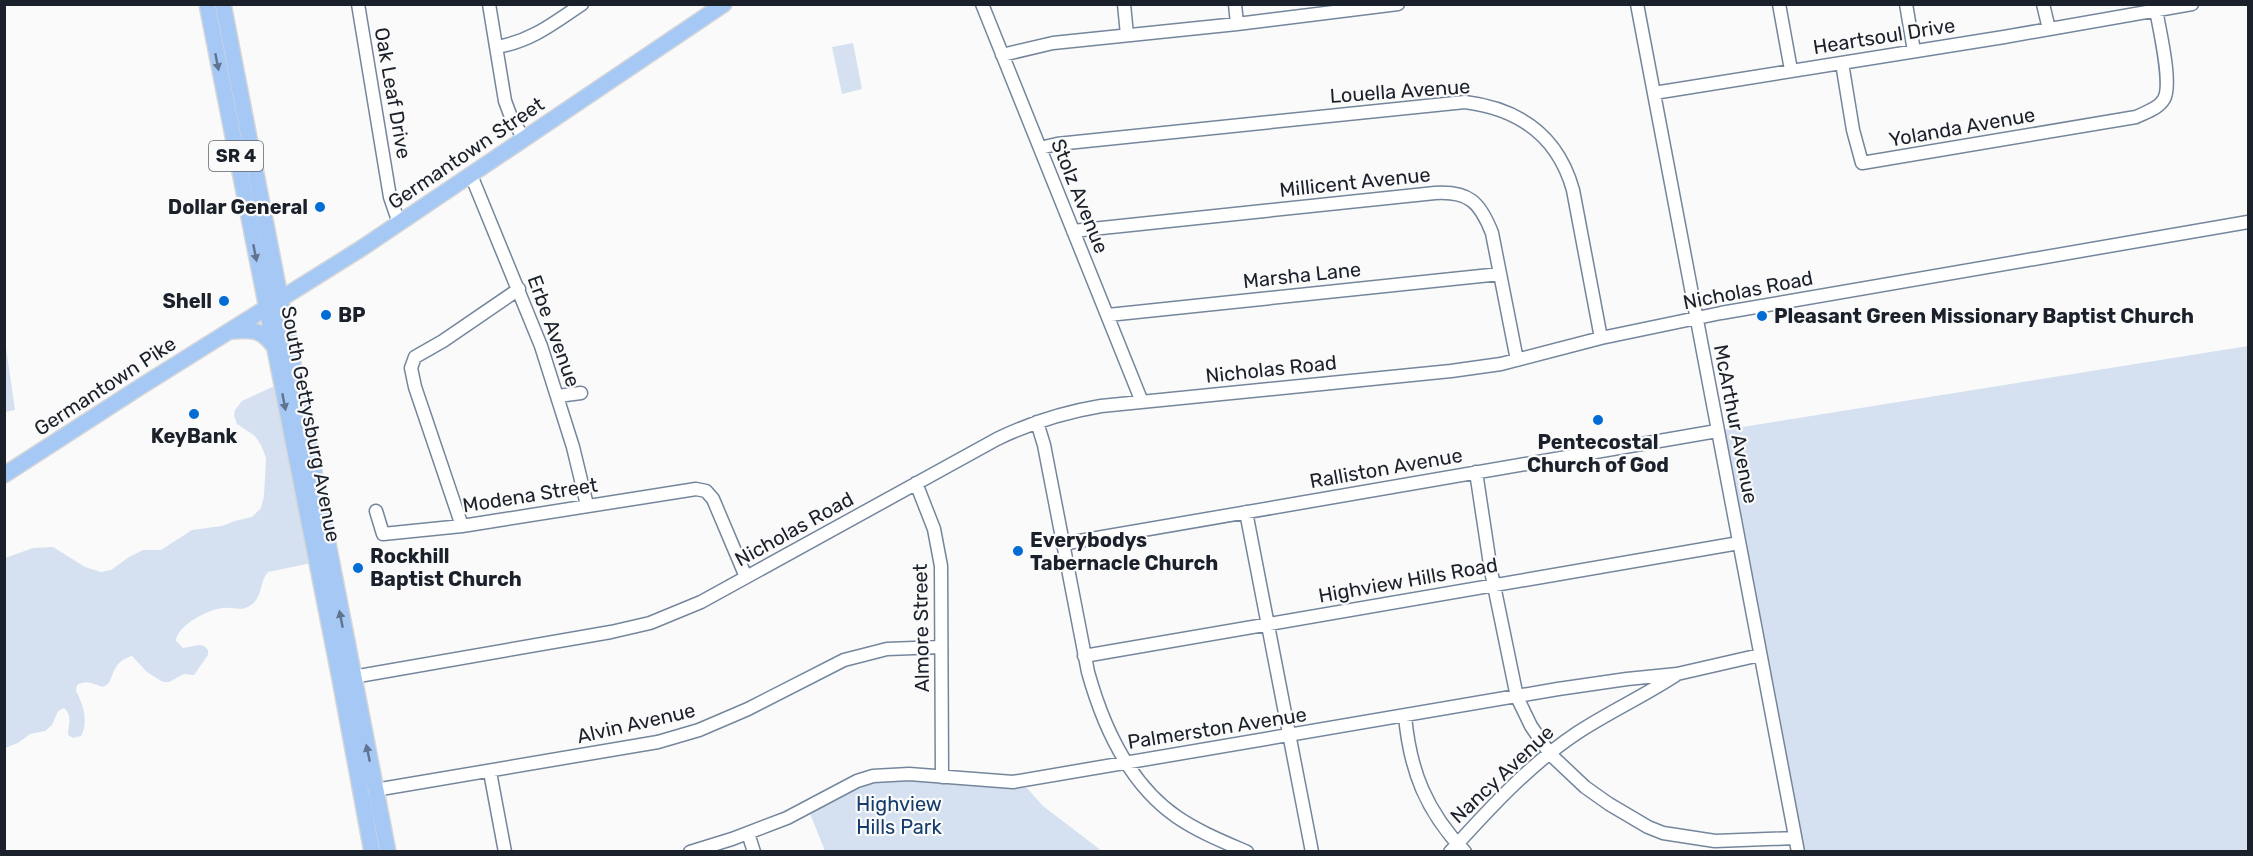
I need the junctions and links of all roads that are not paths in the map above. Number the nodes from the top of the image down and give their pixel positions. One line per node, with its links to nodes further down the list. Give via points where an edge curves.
1 (207, 4): 36 (main road, South Gettysburg Avenue / SR 4, one-way to 36)
2 (223, 4): 32 (main road, South Gettysburg Avenue / SR 4)
3 (358, 4): 30 (street, Oak Leaf Drive, via 390,196)
4 (489, 4): 20 (street)
5 (582, 4): 20 (street, via 536,35)
6 (724, 4): 26 (main road, Germantown Street)
7 (982, 4): 22 (street, Stolz Avenue)
8 (1124, 4): 19 (street)
9 (1235, 4): 17 (street)
10 (1398, 4): 17 (street)
11 (1637, 4): 25 (street, McArthur Avenue)
12 (1779, 4): 24 (street)
13 (1906, 4): 21 (street)
14 (2043, 4): 18 (street)
15 (2192, 4): 16 (street, Heartsoul Drive)
16 (2155, 8): 18 (street, Heartsoul Drive); 23 (street, Yolanda Avenue, via 2168,85 2164,99 2155,109 2136,117 1862,164)
17 (1237, 24): 19 (street)
18 (2049, 29): 21 (street, Heartsoul Drive)
19 (1127, 35): 22 (street, via 1053,43)
20 (496, 47): 26 (street, via 505,101)
21 (1914, 51): 23 (street, Heartsoul Drive)
22 (1002, 55): 27 (street, Stolz Avenue)
23 (1842, 63): 24 (street, Heartsoul Drive)
24 (1791, 70): 25 (street, Heartsoul Drive)
25 (1654, 93): 38 (street, McArthur Avenue)
26 (524, 140): 28 (main road, Germantown Street)
27 (1040, 148): 31 (street, Stolz Avenue); 40 (street, Louella Avenue, via 1466,102 1502,110 1521,118 1541,135 1568,175)
28 (471, 175): 30 (main road, Germantown Street); 35 (street, Erbe Avenue)
29 (2248, 222): 38 (street, Nicholas Road)
30 (399, 223): 34 (main road, Germantown Street)
31 (1073, 231): 33 (street, Millicent Avenue, via 1454,193 1474,201 1486,216); 37 (street, Stolz Avenue)
32 (274, 268): 34 (main road, via 284,278); 36 (main road, South Gettysburg Avenue / SR 4)
33 (1500, 274): 37 (street, Marsha Lane); 42 (street, Millicent Avenue)
34 (317, 276): 36 (main road, Germantown Street)
35 (519, 289): 44 (street, Erbe Avenue); 54 (street, via 415,357 411,366 430,436)
36 (273, 303): 39 (main road, Germantown Street); 41 (main road, South Gettysburg Avenue); 64 (main road, South Gettysburg Avenue, one-way to 36)
37 (1108, 315): 45 (street, Stolz Avenue)
38 (1696, 319): 40 (street, Nicholas Road); 47 (street, McArthur Avenue)
39 (228, 332): 41 (main road, via 257,331); 49 (main road, Germantown Pike)
40 (1601, 338): 42 (street, Nicholas Road)
41 (273, 345): 64 (main road, South Gettysburg Avenue, one-way to 64)
42 (1517, 360): 45 (street, Nicholas Road, via 1461,370)
43 (581, 393): 44 (street)
44 (558, 396): 51 (street, Erbe Avenue)
45 (1142, 402): 46 (street, Nicholas Road, via 1087,409)
46 (1037, 422): 50 (street, Nicholas Road); 56 (street)
47 (1717, 431): 48 (street, Ralliston Avenue); 55 (street, McArthur Avenue)
48 (1476, 472): 53 (street, Ralliston Avenue); 58 (street)
49 (4, 475)
50 (916, 483): 57 (street, Nicholas Road); 60 (street, Almore Street, via 940,555)
51 (587, 505): 54 (street, Modena Street); 57 (street, Modena Street, via 696,489 706,491)
52 (376, 511): 54 (street, Modena Street, via 383,534)
53 (1246, 512): 56 (street, Ralliston Avenue); 59 (street)
54 (462, 526)
55 (1739, 543): 58 (street, Highview Hills Road); 61 (street, McArthur Avenue)
56 (1062, 544): 62 (street)
57 (746, 578): 64 (street, Nicholas Road, via 678,613 635,627)
58 (1494, 585): 59 (street, Highview Hills Road); 65 (street)
59 (1267, 624): 62 (street, Highview Hills Road); 67 (street)
60 (941, 647): 70 (street, Alvin Avenue, via 887,649 844,660 740,713 658,742); 71 (street, Almore Street)
61 (1760, 655): 63 (street, Palmerston Avenue); 74 (street, McArthur Avenue)
62 (1084, 657): 69 (street, via 1100,709)
63 (1677, 674): 65 (street, Palmerston Avenue); 68 (street, Nancy Avenue, via 1577,733)
64 (346, 678): 72 (main road, South Gettysburg Avenue, one-way to 64); 72 (main road, South Gettysburg Avenue, via 333,683 332,694 345,705)
65 (1517, 697): 66 (street, Palmerston Avenue); 68 (street)
66 (1405, 716): 67 (street, Palmerston Avenue); 75 (street, via 1419,785)
67 (1289, 736): 69 (street, Palmerston Avenue); 82 (street)
68 (1550, 754): 74 (street, via 1609,804 1663,833 1715,841); 75 (street, Nancy Avenue, via 1484,815)
69 (1127, 762): 71 (street, Palmerston Avenue, via 1013,782); 81 (street, via 1176,816)
70 (490, 772): 72 (street, Alvin Avenue); 78 (street)
71 (942, 777): 73 (street, Palmerston Avenue, via 890,774 857,781)
72 (368, 792): 76 (main road, South Gettysburg Avenue); 77 (main road, South Gettysburg Avenue)
73 (748, 833): 79 (street, Palmerston Avenue); 80 (street)
74 (1795, 838): 83 (street, McArthur Avenue)
75 (1457, 849)
76 (372, 852)
77 (388, 852)
78 (505, 852)
79 (690, 852)
80 (754, 852)
81 (1247, 852)
82 (1312, 852)
83 (1798, 852)

